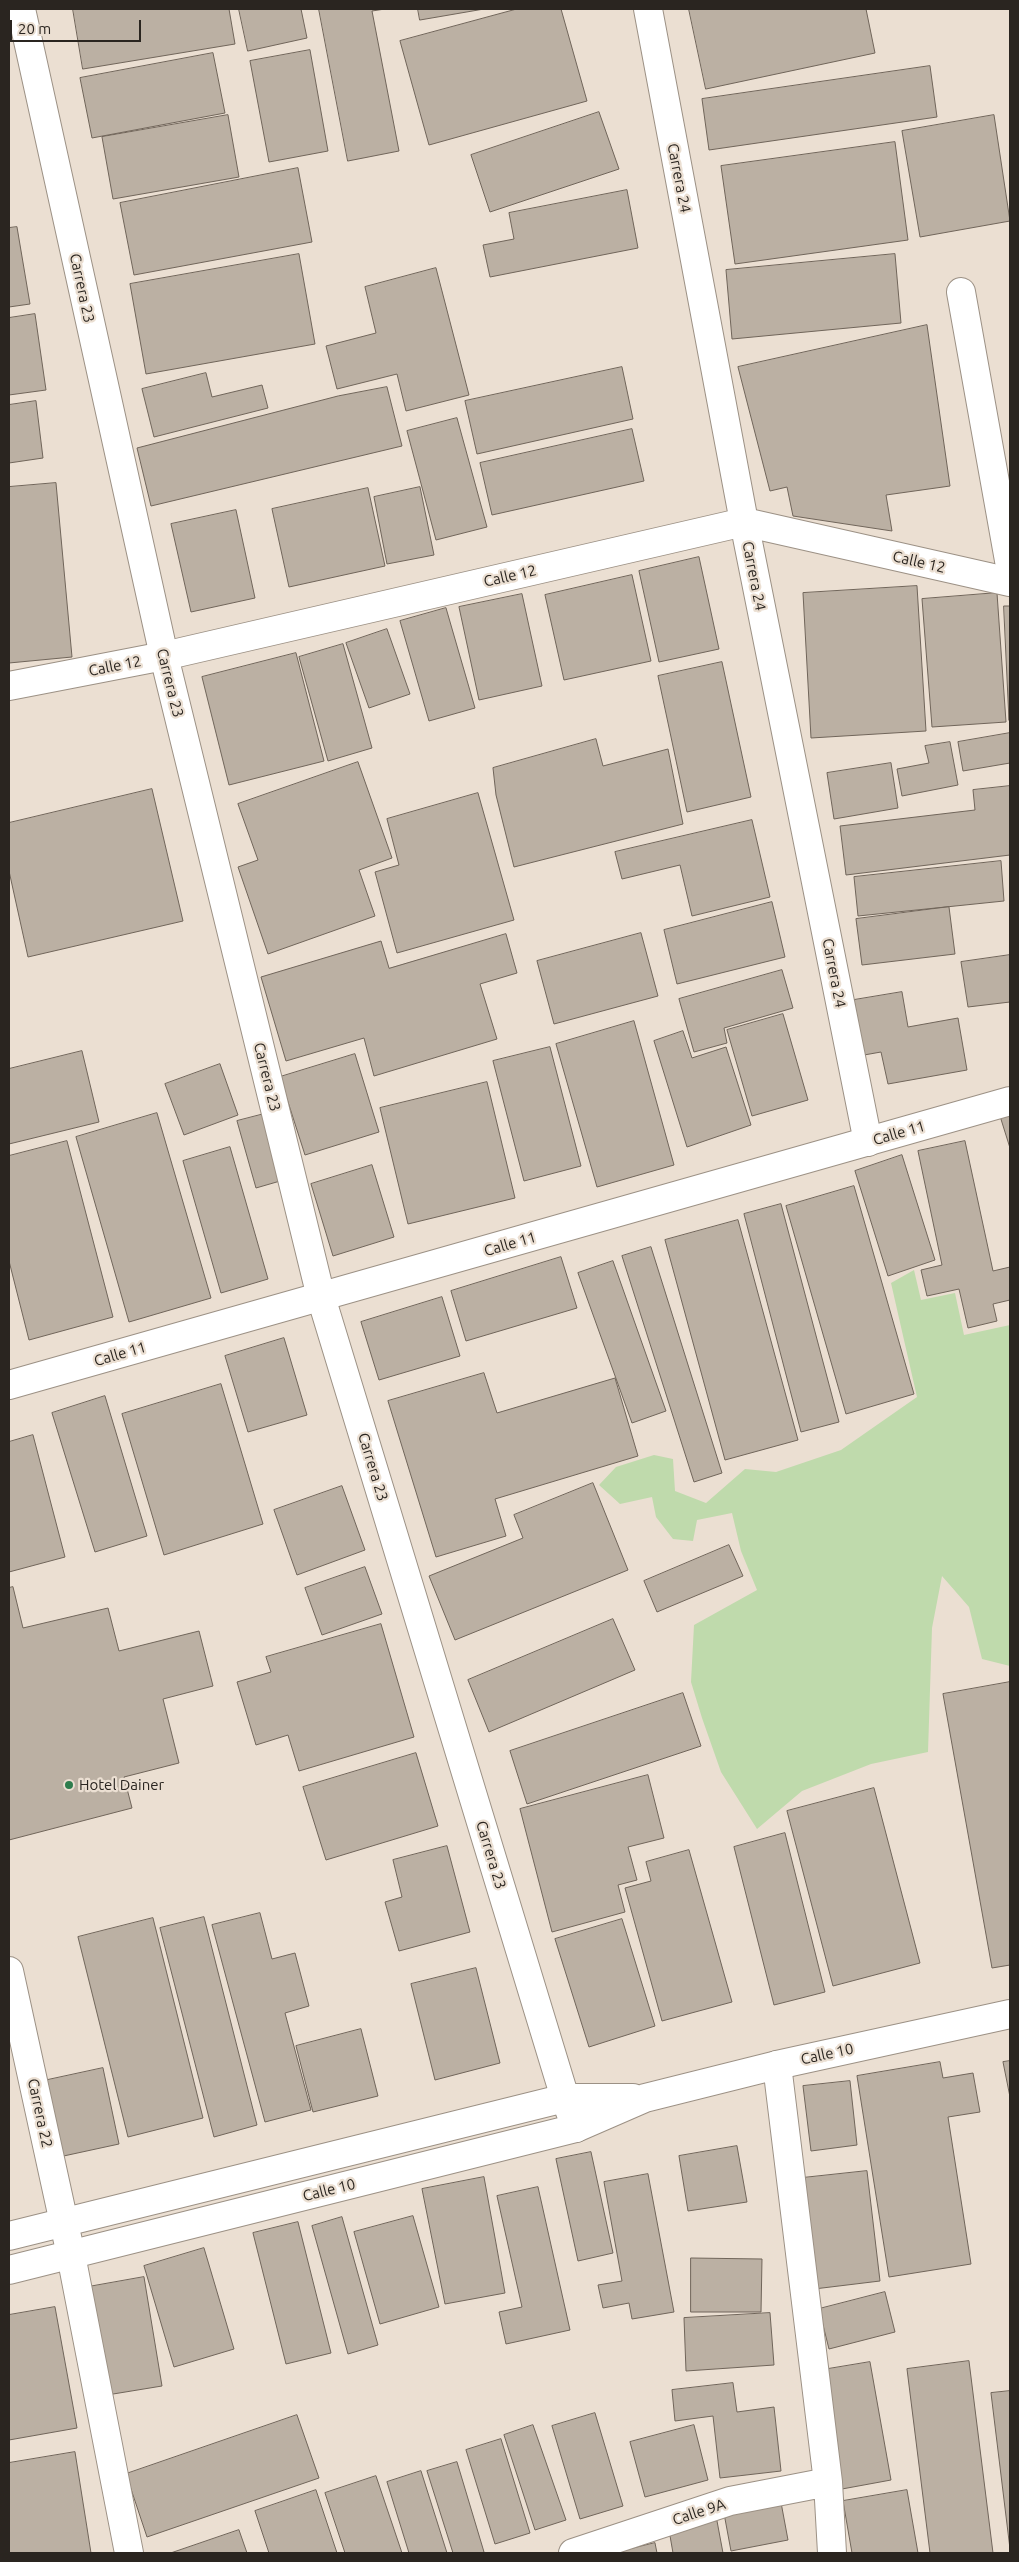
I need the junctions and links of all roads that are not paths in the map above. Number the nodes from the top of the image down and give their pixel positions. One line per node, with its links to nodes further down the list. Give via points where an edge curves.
1 (21, 9): 7 (street, Carrera 23)
2 (648, 9): 4 (street, Carrera 24)
3 (961, 292): 5 (street)
4 (744, 522): 6 (street, Calle 12); 7 (street, Calle 12); 10 (street, Carrera 24)
5 (1010, 566)
6 (1010, 582)
7 (164, 656): 8 (street, Calle 12); 11 (street, Carrera 23)
8 (9, 686)
9 (1010, 1101): 10 (street, Calle 11)
10 (868, 1142): 11 (street, Calle 11)
11 (321, 1297): 12 (street, Calle 11); 16 (street, Carrera 23)
12 (9, 1385)
13 (9, 1971): 19 (street, Carrera 22)
14 (1010, 2014): 15 (street, Calle 10)
15 (777, 2065): 17 (street, Calle 10); 23 (street)
16 (565, 2098): 17 (street, Calle 10); 18 (street, Carrera 23); 19 (street, Calle 10)
17 (644, 2098): 18 (street, Calle 10)
18 (576, 2128): 21 (street, Calle 10)
19 (64, 2222): 20 (street, Calle 10); 21 (street, Carrera 22)
20 (9, 2236)
21 (71, 2255): 22 (street, Calle 10); 24 (street, Carrera 22)
22 (9, 2270)
23 (828, 2482): 25 (street, Calle 9A, via 730,2501); 26 (street)
24 (129, 2553)
25 (573, 2553)
26 (832, 2553)

